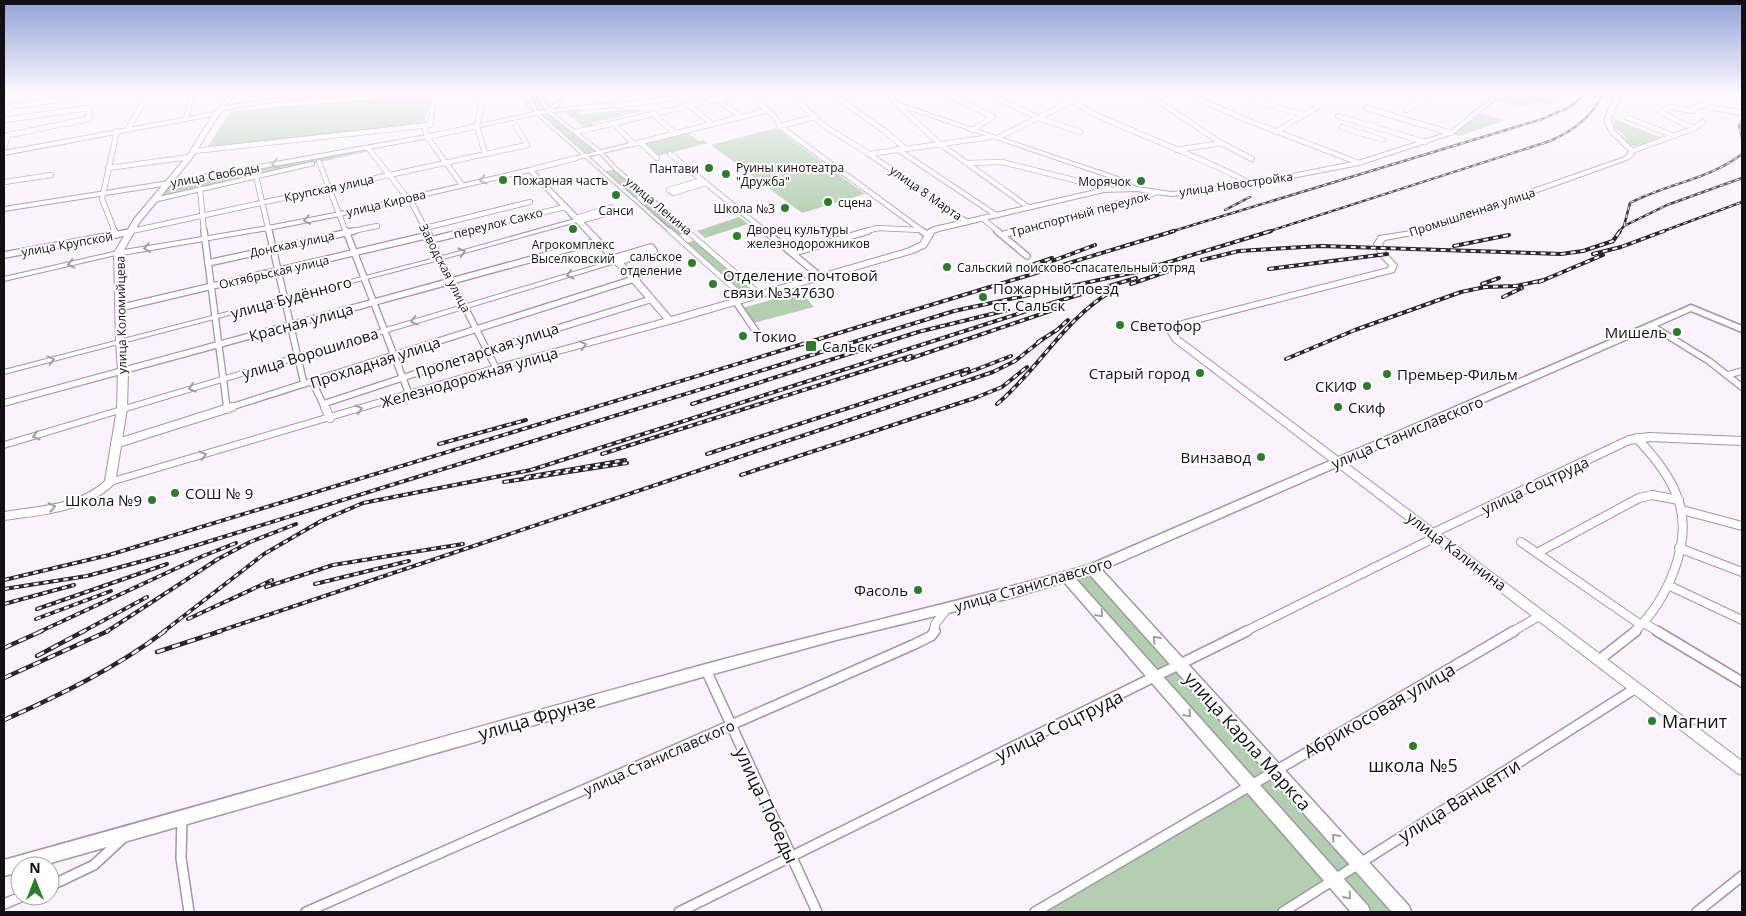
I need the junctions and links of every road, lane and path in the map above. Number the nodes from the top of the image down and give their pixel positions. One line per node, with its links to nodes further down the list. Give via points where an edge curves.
1 (94, 136): 40 (main road)
2 (116, 136): 53 (street)
3 (203, 136): 41 (main road, улица Коломийцева)
4 (343, 136): 41 (street)
5 (433, 136): 26 (street, улица Свободы)
6 (480, 136): 42 (street)
7 (522, 136): 42 (street, Крупская улица, via 527,145)
8 (563, 136): 45 (street, улица Ленина)
9 (580, 136): 39 (street, улица Ленина)
10 (624, 136): 32 (street)
11 (664, 136): 29 (street, улица Кирова)
12 (793, 136): 86 (street)
13 (840, 136): 44 (street, улица 8 Марта)
14 (890, 136): 34 (street)
15 (931, 136): 33 (street)
16 (988, 136): 27 (street)
17 (999, 136): 27 (street)
18 (1145, 136): 37 (street)
19 (1211, 136): 30 (street)
20 (1285, 136): 51 (street)
21 (1370, 136): 28 (street)
22 (1405, 136): 31 (street)
23 (1443, 136): 31 (main road, улица Новостройка)
24 (1616, 136): 38 (main road)
25 (1675, 136): 38 (street)
26 (427, 137): 35 (street, улица Свободы); 50 (street)
27 (994, 138): 33 (street); 66 (street, via 1116,178)
28 (1383, 140)
29 (640, 142): 32 (street, улица Кирова); 47 (street)
30 (1221, 142): 37 (street); 48 (street)
31 (1425, 142): 51 (main road, улица Новостройка)
32 (632, 144): 39 (street, улица Кирова)
33 (940, 144): 34 (street); 52 (street)
34 (905, 148): 36 (street)
35 (368, 149): 49 (street, улица Свободы); 56 (street, Заводская улица); 62 (street, улица Свободы, one-way to 62)
36 (897, 150): 44 (street); 78 (street)
37 (1176, 150): 60 (street, via 1222,168)
38 (1632, 151): 130 (main road, Промышленная улица, via 1627,158 1501,204 1412,233 1382,238 1378,244 1393,265 1391,270 1180,324)
39 (600, 152): 45 (street, улица Кирова); 89 (street, улица Ленина)
40 (4, 154)
41 (192, 154): 53 (street); 62 (main road, улица Коломийцева)
42 (485, 154): 50 (street, Крупская улица)
43 (670, 154): 58 (street)
44 (869, 154): 82 (street, улица 8 Марта)
45 (586, 156): 46 (street, улица Кирова); 93 (street, улица Ленина)
46 (576, 158): 54 (street, улица Кирова)
47 (657, 158)
48 (1252, 159)
49 (319, 162): 57 (street, улица Свободы); 63 (street)
50 (444, 162): 56 (street, Крупская улица); 61 (street)
51 (1359, 163): 60 (main road, улица Новостройка)
52 (968, 164): 65 (street, via 1002,162); 74 (street)
53 (108, 168): 68 (street)
54 (530, 170): 61 (main road, улица Кирова, one-way to 61); 73 (main road)
55 (51, 175): 59 (street)
56 (388, 175): 63 (street, Крупская улица); 69 (street, Заводская улица)
57 (256, 176): 64 (street, улица Свободы); 71 (street)
58 (704, 181): 58 (street, via 670,190 673,193); 102 (street)
59 (4, 182)
60 (1251, 184): 67 (main road, улица Новостройка, via 1185,193)
61 (462, 185): 69 (main road, улица Кирова)
62 (166, 186): 68 (street, улица Свободы); 70 (main road, улица Коломийцева)
63 (330, 188): 71 (street, Крупская улица); 76 (street)
64 (200, 189): 70 (street, улица Свободы); 79 (street)
65 (1110, 189): 66 (main road, улица Новостройка); 74 (main road, улица Новостройка)
66 (1137, 189): 67 (main road, улица Новостройка)
67 (1158, 192): 92 (street, Транспортный переулок)
68 (102, 196): 75 (street, улица Свободы); 77 (street, улица Свободы); 91 (street)
69 (406, 199): 76 (main road, улица Кирова); 85 (street, Заводская улица, via 413,205)
70 (154, 200): 87 (main road, улица Коломийцева)
71 (263, 202): 79 (street, Крупская улица); 84 (street)
72 (530, 202): 85 (street)
73 (566, 206): 81 (main road); 94 (street, переулок Сакко)
74 (1028, 208): 78 (main road, улица Новостройка)
75 (4, 209)
76 (340, 214): 84 (main road, улица Кирова, one-way to 84); 88 (street)
77 (4, 215)
78 (996, 215): 80 (main road, улица Новостройка)
79 (203, 216): 87 (street, Крупская улица); 96 (street)
80 (982, 218): 82 (main road, улица Новостройка); 92 (street)
81 (578, 220): 81 (street, улица Будённого, via 615,211 610,207); 97 (main road); 105 (street, улица Будённого, one-way to 81)
82 (967, 222): 90 (main road, улица Новостройка)
83 (377, 226): 88 (street, Донская улица)
84 (268, 228): 96 (main road, улица Кирова); 99 (street)
85 (425, 228): 94 (street, Заводская улица)
86 (921, 230): 90 (street); 102 (street, via 878,228)
87 (131, 231): 91 (street, улица Крупской); 100 (main road, улица Коломийцева)
88 (347, 232): 99 (street, Донская улица); 101 (street)
89 (691, 233): 93 (street); 95 (street, улица Ленина)
90 (930, 234): 109 (main road, Железнодорожная улица, via 923,245 910,251)
91 (116, 235): 103 (street, улица Крупской)
92 (1002, 235): 104 (street)
93 (678, 237): 98 (street, улица Ленина)
94 (430, 238): 101 (street, Октябрьская улица); 105 (street, Заводская улица)
95 (697, 238): 98 (street); 115 (street, улица Ленина)
96 (204, 239): 100 (main road, улица Кирова, one-way to 100); 107 (street)
97 (598, 241): 106 (main road); 113 (street, Красная улица)
98 (684, 242): 118 (street, улица Ленина)
99 (273, 248): 107 (street, Донская улица); 108 (street)
100 (118, 253): 111 (street, улица Кирова, one-way to 111); 122 (main road, улица Коломийцева)
101 (355, 253): 108 (street, Октябрьская улица); 110 (street)
102 (793, 253): 109 (street)
103 (4, 256)
104 (1026, 256)
105 (441, 258): 110 (street, улица Будённого); 113 (street, Заводская улица)
106 (616, 260): 106 (street, улица Ворошилова, via 651,247 654,251); 112 (main road); 121 (street, улица Ворошилова, one-way to 121)
107 (208, 262): 114 (street)
108 (278, 271): 114 (street, Октябрьская улица); 116 (street)
109 (821, 277): 115 (main road, Железнодорожная улица)
110 (364, 278): 116 (street, улица Будённого); 119 (street)
111 (4, 279)
112 (634, 279): 117 (main road); 127 (street, Прохладная улица)
113 (452, 281): 119 (street, Красная улица); 121 (street, Заводская улица)
114 (211, 286): 122 (street, Октябрьская улица); 123 (street)
115 (761, 295): 118 (main road, Железнодорожная улица)
116 (284, 299): 123 (street, улица Будённого); 125 (street)
117 (652, 299): 124 (main road); 134 (street, Пролетарская улица)
118 (746, 299): 120 (main road, Железнодорожная улица)
119 (374, 302): 125 (street, Красная улица); 129 (street)
120 (736, 302): 124 (main road, Железнодорожная улица); 131 (street)
121 (465, 306): 127 (street, Заводская улица); 129 (street, улица Ворошилова, one-way to 129)
122 (119, 308): 132 (main road, улица Коломийцева)
123 (215, 317): 132 (street, улица Будённого); 133 (street)
124 (670, 320): 137 (main road, Железнодорожная улица, one-way to 124)
125 (291, 325): 133 (street, Красная улица); 135 (street)
126 (1652, 326): 128 (main road, улица Станиславского, via 1691,308); 141 (street, via 1701,355); 157 (main road, улица Станиславского)
127 (476, 329): 134 (street, Заводская улица); 136 (street, Прохладная улица)
128 (1742, 329)
129 (384, 330): 135 (street, улица Ворошилова); 136 (street)
130 (1172, 333): 157 (main road, улица Калинина)
131 (757, 334)
132 (120, 342): 138 (main road, улица Коломийцева); 140 (street, улица Будённого, one-way to 132)
133 (219, 345): 138 (street, Красная улица); 143 (street)
134 (487, 350): 137 (street, Заводская улица); 142 (street, Пролетарская улица)
135 (298, 356): 143 (street, улица Ворошилова); 145 (street)
136 (394, 356): 142 (street); 144 (street, Прохладная улица)
137 (496, 368): 147 (main road, Железнодорожная улица)
138 (123, 371): 148 (street, Красная улица); 150 (main road, улица Коломийцева)
139 (1742, 371): 141 (street)
140 (4, 372)
141 (1728, 376): 146 (street)
142 (402, 377): 147 (street); 149 (street, Пролетарская улица)
143 (223, 379): 150 (street, улица Ворошилова, one-way to 150); 151 (street)
144 (312, 382): 145 (street, Прохладная улица); 149 (street)
145 (304, 384): 151 (street, Прохладная улица)
146 (1742, 386)
147 (409, 394): 152 (main road, Железнодорожная улица, one-way to 147)
148 (4, 403)
149 (323, 404): 152 (street)
150 (122, 409): 155 (main road, улица Коломийцева); 156 (street, улица Ворошилова, one-way to 156)
151 (227, 409): 155 (street, Прохладная улица)
152 (330, 418): 158 (main road, Железнодорожная улица, one-way to 152)
153 (1637, 438): 154 (street); 159 (street, via 1671,481); 163 (street, улица Соцтруда)
154 (1742, 441)
155 (115, 444): 158 (main road, улица Коломийцева)
156 (4, 445)
157 (1338, 462): 163 (main road, улица Калинина); 167 (main road, улица Станиславского)
158 (110, 482): 161 (main road, Железнодорожная улица, one-way to 158, via 86,499)
159 (1679, 500): 160 (street); 166 (street, via 1652,494 1639,498)
160 (1682, 510): 162 (street); 165 (street)
161 (4, 516)
162 (1742, 526)
163 (1435, 535): 172 (main road, улица Калинина); 176 (street, улица Соцтруда)
164 (1521, 542): 166 (street)
165 (1679, 548): 168 (street); 170 (street)
166 (1537, 553): 174 (street)
167 (1094, 569): 169 (main road, улица Станиславского); 176 (main road, улица Карла Маркса, one-way to 167)
168 (1742, 572)
169 (1068, 577): 171 (main road, улица Станиславского); 178 (main road, улица Карла Маркса, one-way to 178)
170 (1670, 586): 173 (street); 174 (street)
171 (947, 609): 177 (main road, улица Фрунзе); 181 (street, улица Станиславского, via 932,636)
172 (1541, 615): 175 (main road, улица Калинина); 183 (street, Абрикосовая улица)
173 (1742, 620)
174 (1643, 624): 175 (street); 179 (street)
175 (1599, 660): 180 (main road, улица Калинина)
176 (1180, 665): 178 (street, улица Соцтруда); 183 (main road, улица Карла Маркса)
177 (706, 670): 181 (street, улица Победы); 185 (main road, улица Фрунзе)
178 (1156, 677): 184 (main road, улица Карла Маркса, one-way to 184); 187 (street, улица Соцтруда)
179 (1742, 682)
180 (1636, 688): 182 (main road, улица Калинина); 188 (street, улица Ванцетти)
181 (730, 725): 187 (street, улица Победы); 194 (street, улица Станиславского)
182 (1742, 770)
183 (1275, 771): 184 (street, Абрикосовая улица); 188 (main road, улица Карла Маркса, one-way to 183)
184 (1251, 786): 191 (main road, улица Карла Маркса); 197 (street, Абрикосовая улица)
185 (182, 816): 186 (main road, улица Фрунзе); 193 (street, via 181,858)
186 (128, 834): 189 (main road, улица Фрунзе); 192 (street, улица Фрунзе, via 94,865)
187 (791, 856): 195 (street, улица Соцтруда); 196 (street, улица Победы)
188 (1359, 864): 191 (street, улица Ванцетти); 200 (main road, улица Карла Маркса)
189 (4, 868)
190 (1742, 876): 201 (street)
191 (1334, 880): 198 (street, улица Ванцетти); 199 (main road, улица Карла Маркса, one-way to 199)
192 (60, 881)
193 (189, 912)
194 (306, 912)
195 (679, 912)
196 (817, 912)
197 (1036, 912)
198 (1283, 912)
199 (1362, 912)
200 (1403, 912)
201 (1696, 912)

